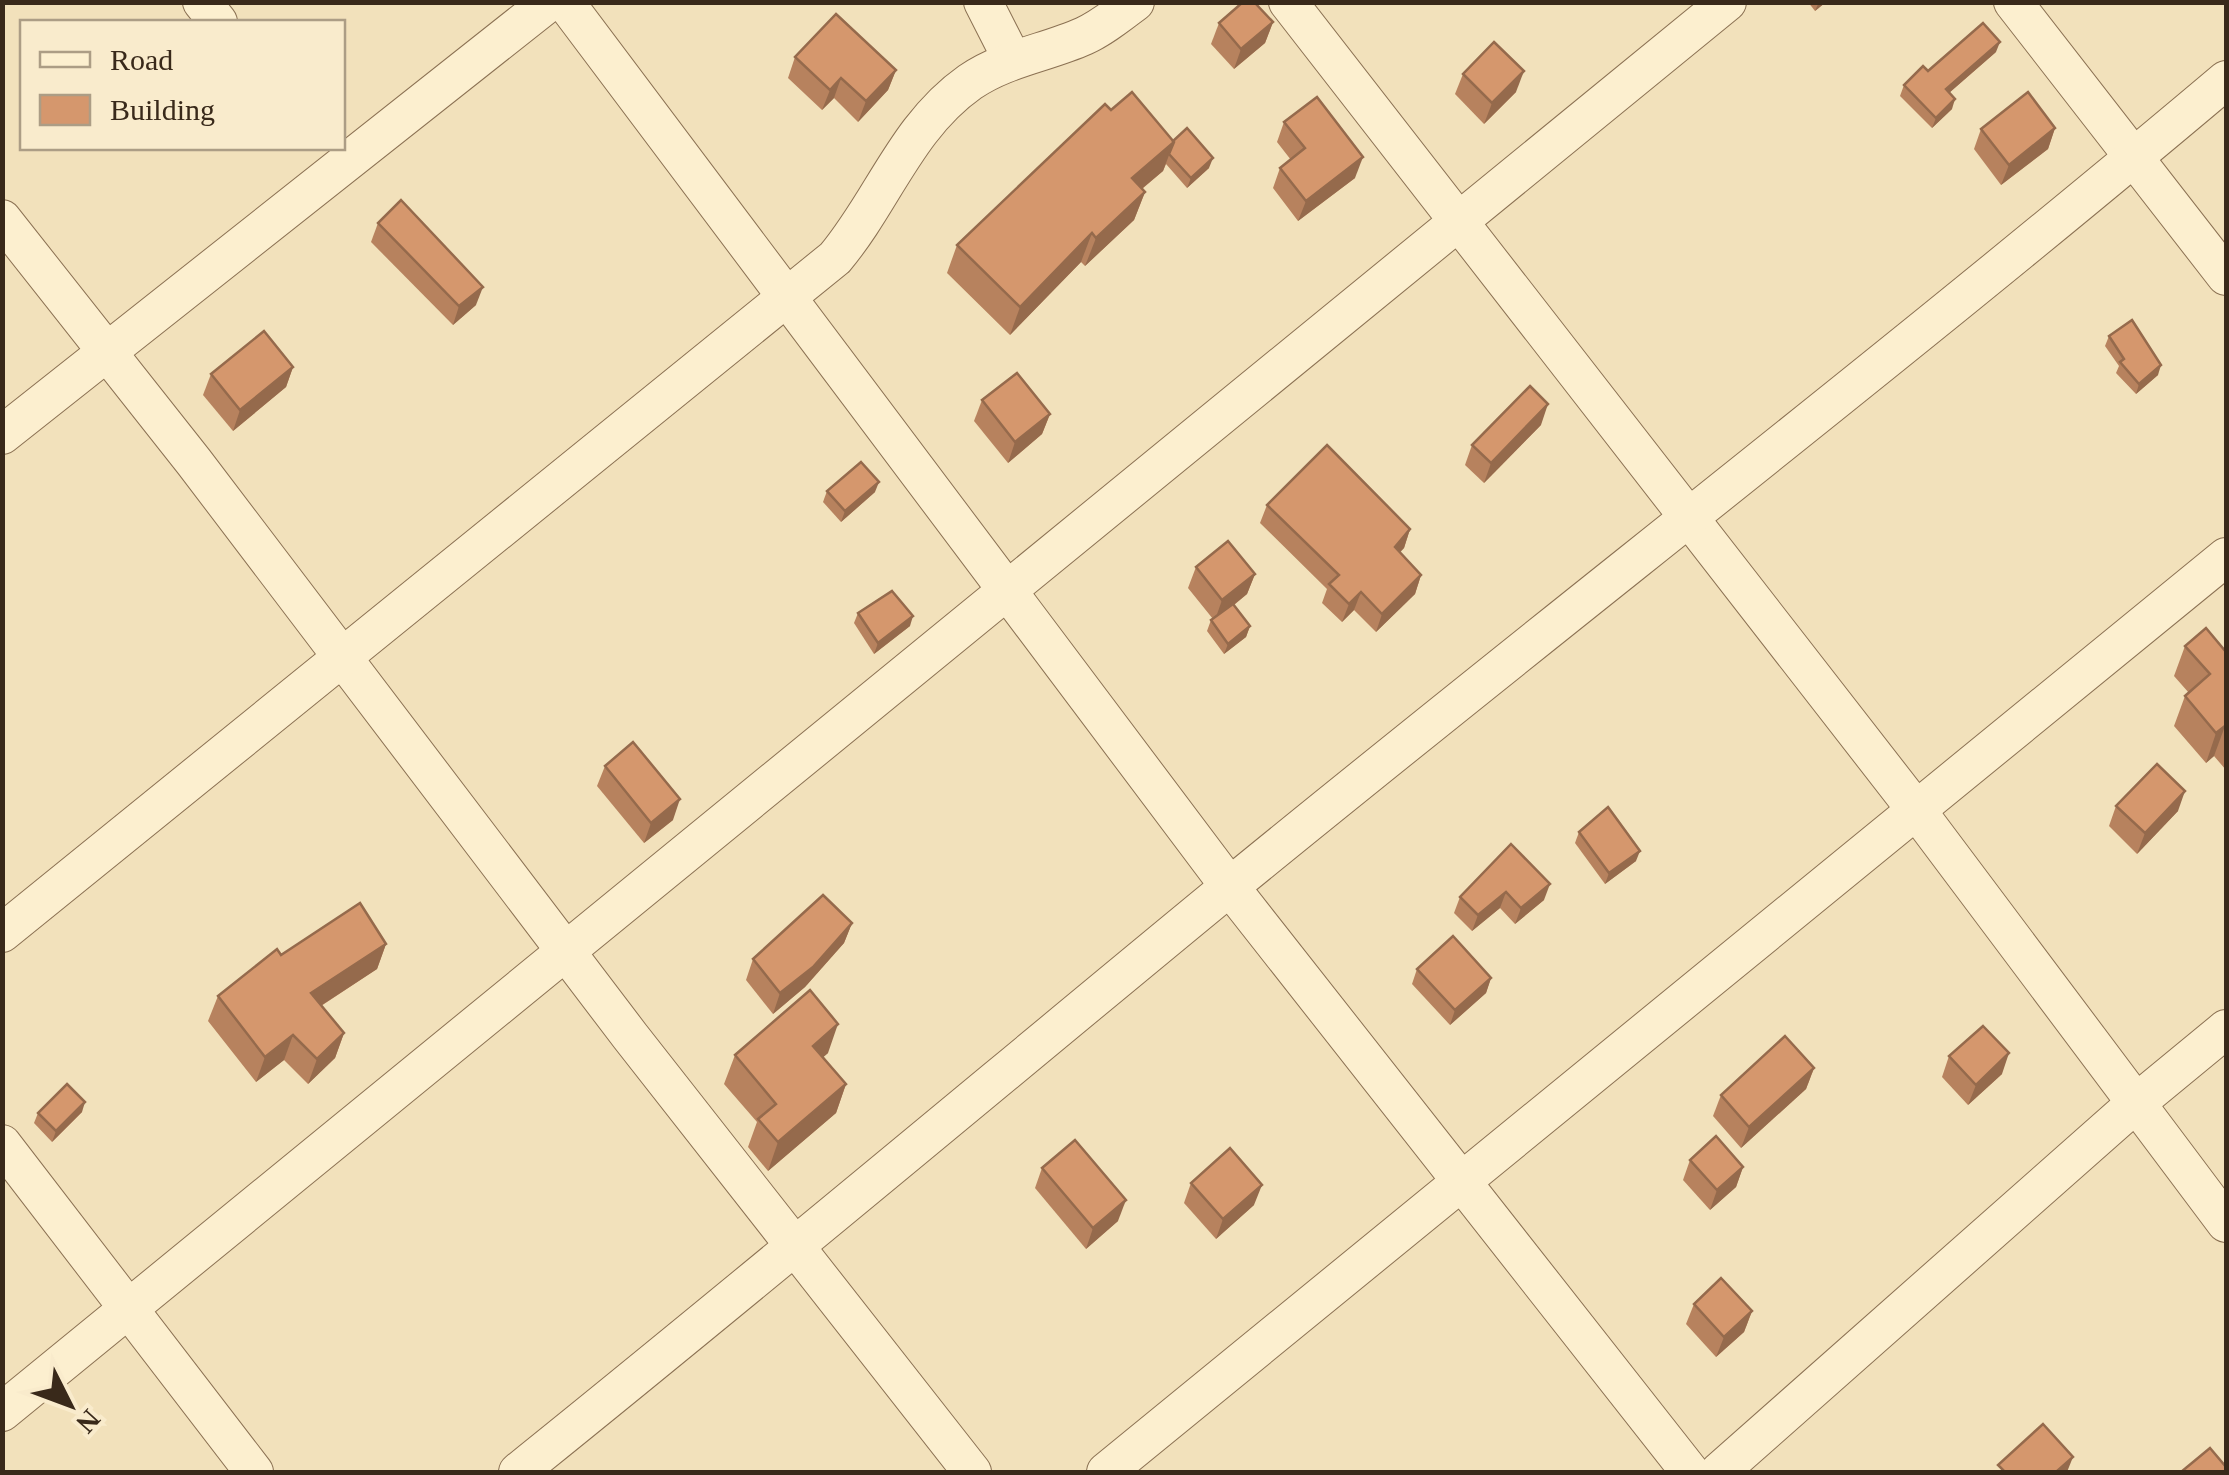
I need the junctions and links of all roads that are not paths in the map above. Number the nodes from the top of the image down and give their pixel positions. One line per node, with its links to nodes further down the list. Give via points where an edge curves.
1 (549, 2): 10 (street)
2 (566, 2): 16 (street)
3 (983, 2): 8 (street)
4 (1135, 2): 8 (street, via 1084,36)
5 (1288, 2): 14 (street)
6 (1727, 2): 14 (street)
7 (2014, 2): 11 (street)
8 (1012, 60): 16 (street, via 970,82 938,110 909,143 856,234)
9 (2226, 80): 11 (street)
10 (345, 146)
11 (2136, 157): 15 (street); 19 (street)
12 (325, 160): 17 (street)
13 (2, 219): 17 (street)
14 (1459, 220): 19 (street); 21 (street)
15 (2226, 276)
16 (786, 298): 21 (street); 22 (street)
17 (109, 352): 18 (street); 22 (street)
18 (2, 434)
19 (1691, 519): 23 (street); 24 (street)
20 (2226, 558): 23 (street)
21 (1005, 590): 24 (street); 26 (street)
22 (344, 658): 25 (street); 26 (street)
23 (1917, 812): 28 (street); 30 (street)
24 (1230, 887): 30 (street); 32 (street)
25 (2, 933)
26 (569, 951): 32 (street); 33 (street)
27 (2226, 1029): 28 (street)
28 (2135, 1104): 31 (street); 40 (street)
29 (2, 1144): 33 (street)
30 (1464, 1182): 38 (street); 39 (street)
31 (2226, 1223)
32 (796, 1249): 36 (street); 37 (street)
33 (132, 1309): 34 (street); 35 (street)
34 (2, 1412)
35 (254, 1472)
36 (518, 1472)
37 (972, 1472)
38 (1106, 1472)
39 (1690, 1472)
40 (1718, 1472)

